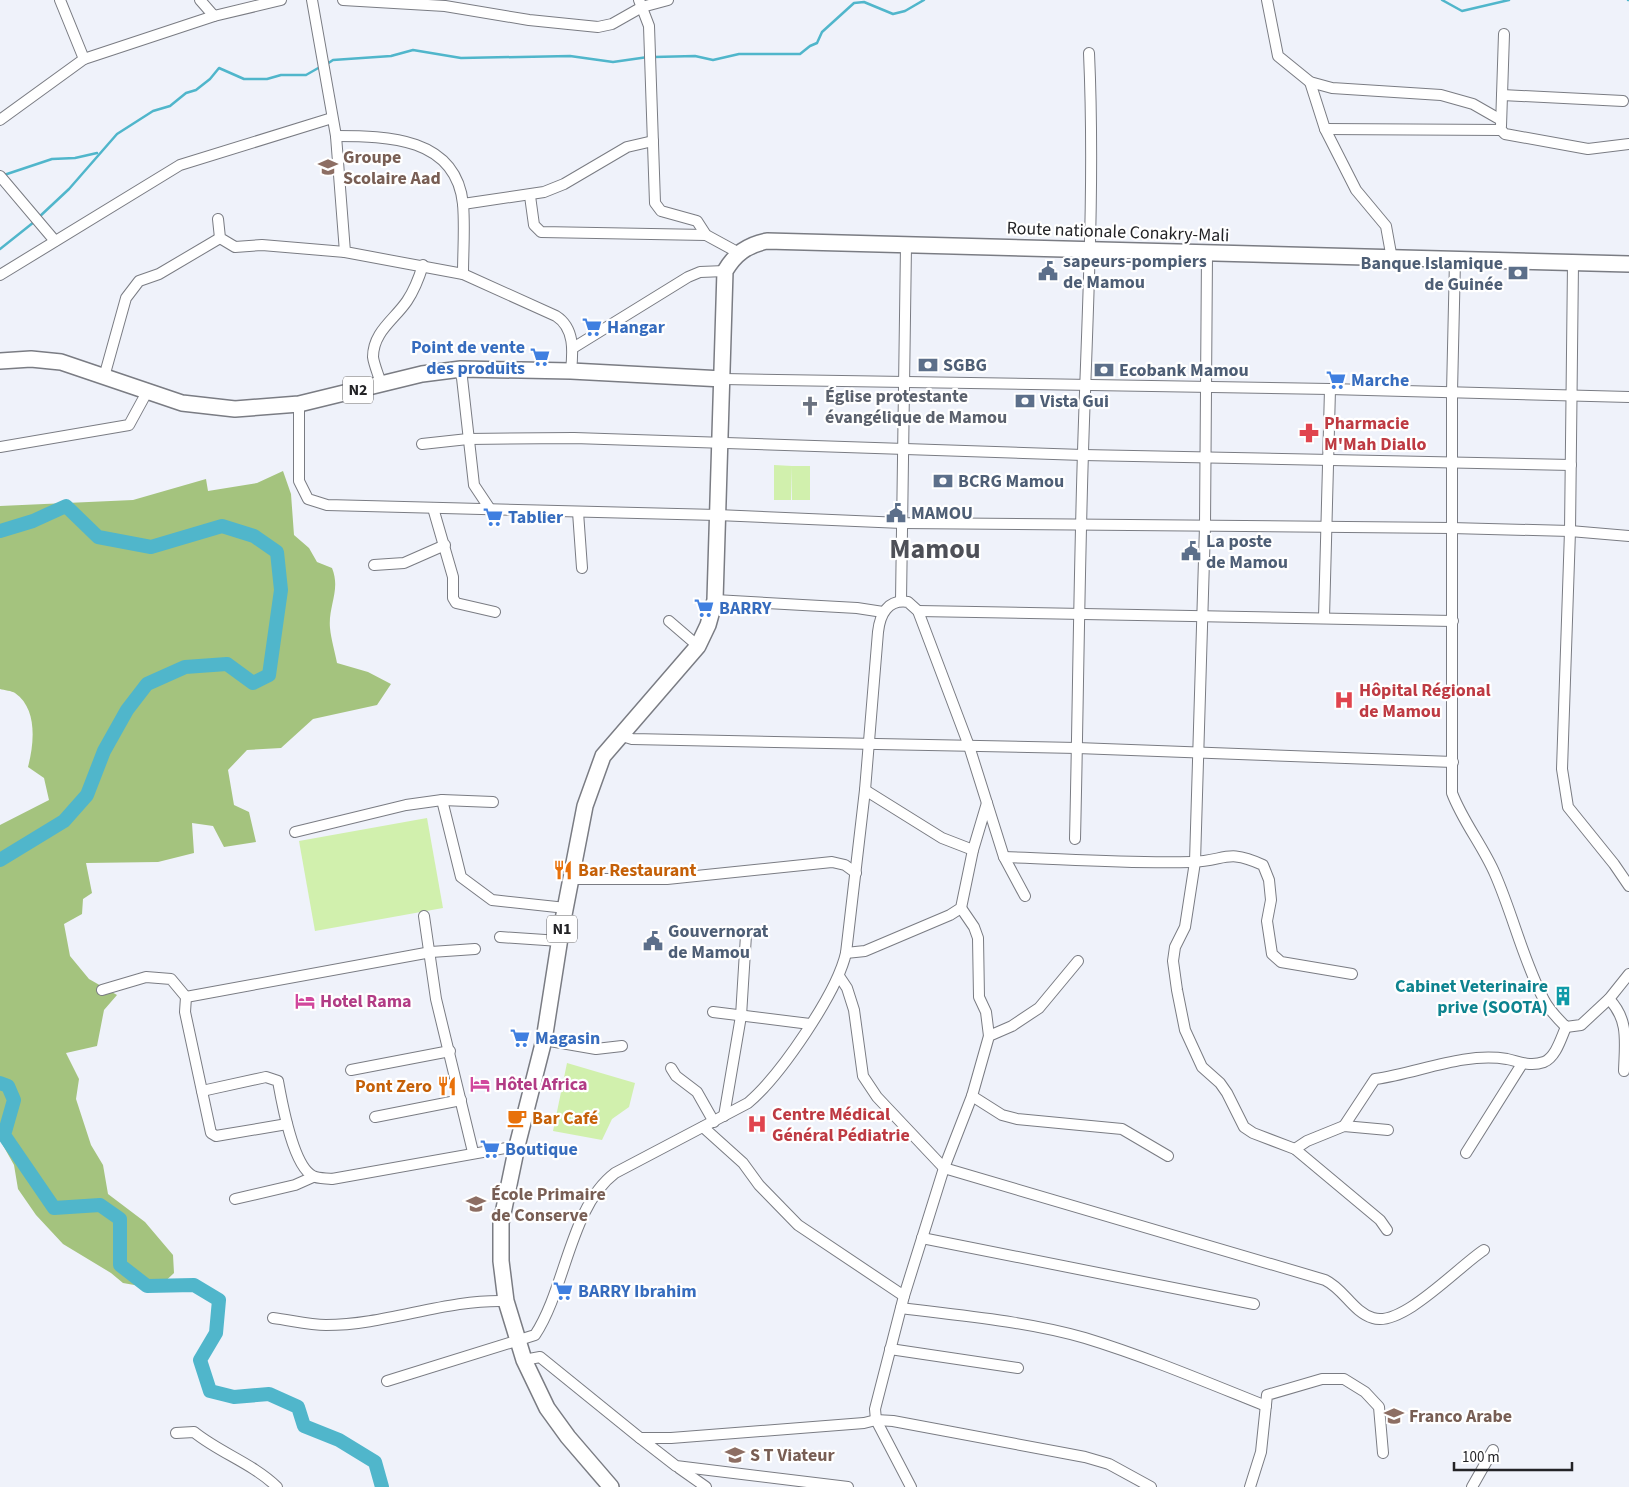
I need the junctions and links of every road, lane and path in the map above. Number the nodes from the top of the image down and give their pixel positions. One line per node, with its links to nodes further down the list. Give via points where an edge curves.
1 (60, 0): 13 (street)
2 (200, 0): 10 (street)
3 (281, 0): 10 (street)
4 (343, 0): 7 (street)
5 (668, 0): 9 (street)
6 (1267, 0): 14 (street, via 1278,56)
7 (444, 3): 9 (street, via 529,20 598,27 612,24)
8 (312, 4): 17 (street)
9 (641, 4): 22 (street, via 649,26)
10 (214, 16): 13 (street)
11 (1504, 34): 15 (street)
12 (1089, 53): 32 (street)
13 (84, 59): 18 (street)
14 (1310, 82): 19 (street, via 1332,88 1441,95 1473,104); 20 (street)
15 (1502, 95): 16 (street); 19 (street)
16 (1623, 100)
17 (331, 113): 21 (street); 30 (street, via 180,166)
18 (0, 120)
19 (1501, 125): 20 (street); 23 (street, via 1505,134 1588,149)
20 (1325, 129): 36 (street, via 1356,190 1386,226)
21 (336, 136): 26 (street, via 396,138 427,150 452,170); 33 (street)
22 (653, 141): 25 (street, via 627,147 564,184); 28 (street, via 655,203 661,211 697,221)
23 (1629, 144)
24 (0, 176): 30 (street)
25 (530, 196): 26 (street); 28 (street, via 534,225 541,232)
26 (463, 204): 42 (street)
27 (218, 219): 29 (street)
28 (706, 235): 34 (street)
29 (220, 238): 33 (street, via 235,247 262,245); 48 (street, via 158,274 139,281 126,298)
30 (56, 241): 43 (street)
31 (906, 245): 32 (highway, Route nationale Conakry-Mali); 34 (highway, Route nationale Conakry-Mali, via 767,241 752,244); 50 (street)
32 (1091, 250): 35 (highway, Route nationale Conakry-Mali); 52 (street)
33 (345, 252): 40 (street)
34 (739, 253): 41 (highway, Route nationale Conakry-Mali)
35 (1207, 254): 36 (highway, Route nationale Conakry-Mali); 53 (street)
36 (1392, 258): 37 (highway, Route nationale Conakry-Mali)
37 (1455, 260): 38 (highway, Route nationale Conakry-Mali); 56 (street)
38 (1573, 263): 39 (highway, Route nationale Conakry-Mali); 57 (street)
39 (1629, 264)
40 (423, 265): 42 (street); 51 (street, via 416,287 383,327 375,347 373,358)
41 (725, 271): 44 (street, via 700,272 688,277); 49 (highway, N1)
42 (463, 274): 44 (street, via 556,316 566,326)
43 (0, 275)
44 (573, 348): 47 (street)
45 (0, 361): 48 (highway, N2, via 31,359 61,362)
46 (461, 369): 47 (highway, N2); 51 (highway, N2); 60 (street)
47 (571, 371): 49 (highway, N2)
48 (104, 377): 55 (highway, N2)
49 (723, 379): 50 (street); 62 (highway, N1)
50 (904, 382): 52 (street); 64 (street)
51 (381, 384): 59 (highway, N2)
52 (1086, 386): 53 (street); 65 (street)
53 (1206, 387): 54 (street); 66 (street)
54 (1330, 389): 56 (street); 67 (street)
55 (147, 392): 59 (highway, N2, via 182,403 218,408); 63 (street, via 129,425)
56 (1452, 392): 57 (street); 68 (street)
57 (1571, 396): 58 (street); 69 (street)
58 (1629, 397)
59 (299, 404): 70 (street, via 299,481 308,499 326,505)
60 (468, 439): 61 (street); 62 (street, via 574,438); 71 (street, via 474,485)
61 (422, 444)
62 (720, 444): 64 (street); 73 (highway, N1)
63 (0, 448)
64 (903, 449): 65 (street); 74 (street)
65 (1083, 455): 66 (street); 75 (street)
66 (1206, 456): 67 (street); 76 (street)
67 (1328, 458): 68 (street); 77 (street)
68 (1452, 462): 69 (street); 78 (street)
69 (1571, 465): 79 (street)
70 (433, 508): 71 (street); 81 (street)
71 (490, 509): 72 (street)
72 (578, 512): 73 (street); 83 (street)
73 (717, 515): 74 (street); 84 (highway, N1)
74 (902, 523): 75 (street); 85 (street)
75 (1083, 523): 76 (street); 89 (street)
76 (1205, 526): 77 (street); 90 (street)
77 (1326, 527): 78 (street); 91 (street)
78 (1451, 528): 79 (street); 93 (street)
79 (1570, 531): 80 (street); 112 (street, via 1562,769 1568,807)
80 (1629, 536)
81 (445, 545): 82 (street, via 404,563); 87 (street, via 456,604)
82 (374, 564)
83 (582, 568)
84 (715, 600): 88 (street); 94 (highway, N1)
85 (901, 601): 86 (street, via 908,602); 88 (street, via 888,606)
86 (918, 611): 89 (street); 97 (street)
87 (495, 612)
88 (883, 612): 96 (street, via 878,632)
89 (1081, 614): 90 (street); 98 (street)
90 (1202, 616): 91 (street); 99 (street)
91 (1324, 618): 93 (street)
92 (669, 621): 94 (street)
93 (1453, 621): 100 (street)
94 (698, 646): 95 (highway, N1)
95 (619, 736): 96 (street, via 632,739); 111 (highway, N1, via 603,756 585,806)
96 (868, 744): 97 (street); 101 (street)
97 (969, 746): 98 (street); 104 (street)
98 (1078, 748): 99 (street); 106 (street)
99 (1198, 752): 100 (street); 109 (street)
100 (1453, 762): 133 (street, via 1452,793 1460,813 1496,876 1544,1001)
101 (865, 790): 107 (street, via 942,838); 110 (street)
102 (442, 800): 103 (street); 105 (street, via 406,805); 114 (street, via 461,877 492,900)
103 (493, 802)
104 (986, 803): 107 (street); 108 (street)
105 (295, 832)
106 (1075, 838)
107 (973, 850): 115 (street)
108 (1004, 857): 109 (street); 113 (street)
109 (1194, 862): 124 (street, via 1231,855 1246,857 1263,865 1269,880 1271,900 1267,920 1272,954 1281,962); 153 (street, via 1185,927 1175,947 1173,962 1185,1030 1202,1067 1227,1093 1244,1127)
110 (856, 874): 111 (street, via 845,865 832,862 667,879); 122 (street)
111 (572, 879): 114 (highway, N1)
112 (1629, 886)
113 (1025, 896)
114 (566, 908): 119 (highway, N1)
115 (961, 908): 122 (street, via 950,916 865,951); 134 (street, via 978,938 979,997 986,1012)
116 (424, 916): 121 (street)
117 (746, 935): 131 (street)
118 (500, 937): 119 (street)
119 (560, 941): 135 (highway, N1)
120 (475, 949): 121 (street)
121 (431, 952): 128 (street); 137 (street, via 436,998)
122 (846, 953): 126 (street)
123 (1078, 961): 134 (street, via 1039,1008 1012,1026)
124 (1352, 974)
125 (1629, 974): 129 (street)
126 (839, 976): 132 (street); 157 (street, via 854,1010 863,1076 877,1097)
127 (102, 990): 128 (street, via 146,977 172,979)
128 (186, 997): 142 (street, via 185,1012)
129 (1609, 999): 133 (street, via 1581,1025); 141 (street, via 1620,1008 1626,1021)
130 (713, 1012): 131 (street)
131 (741, 1016): 132 (street); 145 (street)
132 (810, 1024): 145 (street, via 760,1093)
133 (1566, 1027): 138 (street, via 1552,1058 1536,1064)
134 (989, 1036): 143 (street)
135 (544, 1040): 136 (street, via 596,1049); 152 (highway, N1)
136 (622, 1046)
137 (450, 1051): 140 (street); 144 (street)
138 (1522, 1064): 149 (street, via 1507,1059 1468,1060 1426,1066 1403,1075 1375,1079); 155 (street)
139 (671, 1068): 147 (street, via 676,1076 698,1092)
140 (351, 1070)
141 (1624, 1071)
142 (202, 1091): 148 (street, via 212,1134 216,1136); 148 (street, via 274,1078 278,1081)
143 (972, 1096): 156 (street, via 1017,1120 1122,1129); 157 (street)
144 (461, 1100): 146 (street); 154 (street)
145 (724, 1116): 147 (street)
146 (375, 1117)
147 (714, 1122): 150 (street)
148 (287, 1124): 158 (street, via 302,1167)
149 (1344, 1126): 151 (street); 153 (street)
150 (703, 1127): 163 (street, via 743,1163 759,1185 798,1225); 168 (street, via 602,1183 588,1204 537,1331 532,1337)
151 (1388, 1130)
152 (517, 1146): 154 (street); 164 (highway, N1, via 501,1223)
153 (1295, 1149): 160 (street, via 1380,1220)
154 (473, 1152): 158 (street, via 332,1178)
155 (1466, 1153)
156 (1168, 1156)
157 (944, 1168): 161 (street); 162 (street, via 1326,1280 1374,1319 1393,1316 1433,1293 1468,1260)
158 (313, 1177): 159 (street, via 295,1185)
159 (235, 1199)
160 (1387, 1230)
161 (922, 1238): 163 (street); 165 (street)
162 (1484, 1250)
163 (904, 1296): 166 (street)
164 (506, 1301): 167 (street, via 479,1300 326,1325); 168 (highway, N1)
165 (1254, 1304)
166 (901, 1308): 169 (street); 173 (street, via 1004,1321 1083,1338 1158,1363)
167 (273, 1318)
168 (516, 1340): 170 (highway, N1); 172 (street)
169 (890, 1349): 171 (street); 174 (street, via 875,1409)
170 (524, 1360): 176 (street, via 540,1357); 181 (highway, N1, via 547,1408)
171 (1018, 1368)
172 (388, 1381)
173 (1266, 1406): 178 (street, via 1267,1395 1322,1379 1344,1380 1366,1392 1379,1407); 186 (street, via 1261,1452)
174 (876, 1420): 176 (street, via 681,1438); 184 (street); 185 (street, via 1085,1457 1109,1464)
175 (176, 1433): 180 (street, via 194,1432 261,1473)
176 (640, 1438): 179 (street)
177 (1493, 1450): 187 (street)
178 (1383, 1453)
179 (676, 1466): 182 (street); 183 (street)
180 (277, 1487)
181 (611, 1487)
182 (706, 1487)
183 (848, 1487)
184 (912, 1487)
185 (1151, 1487)
186 (1250, 1487)
187 (1472, 1487)

